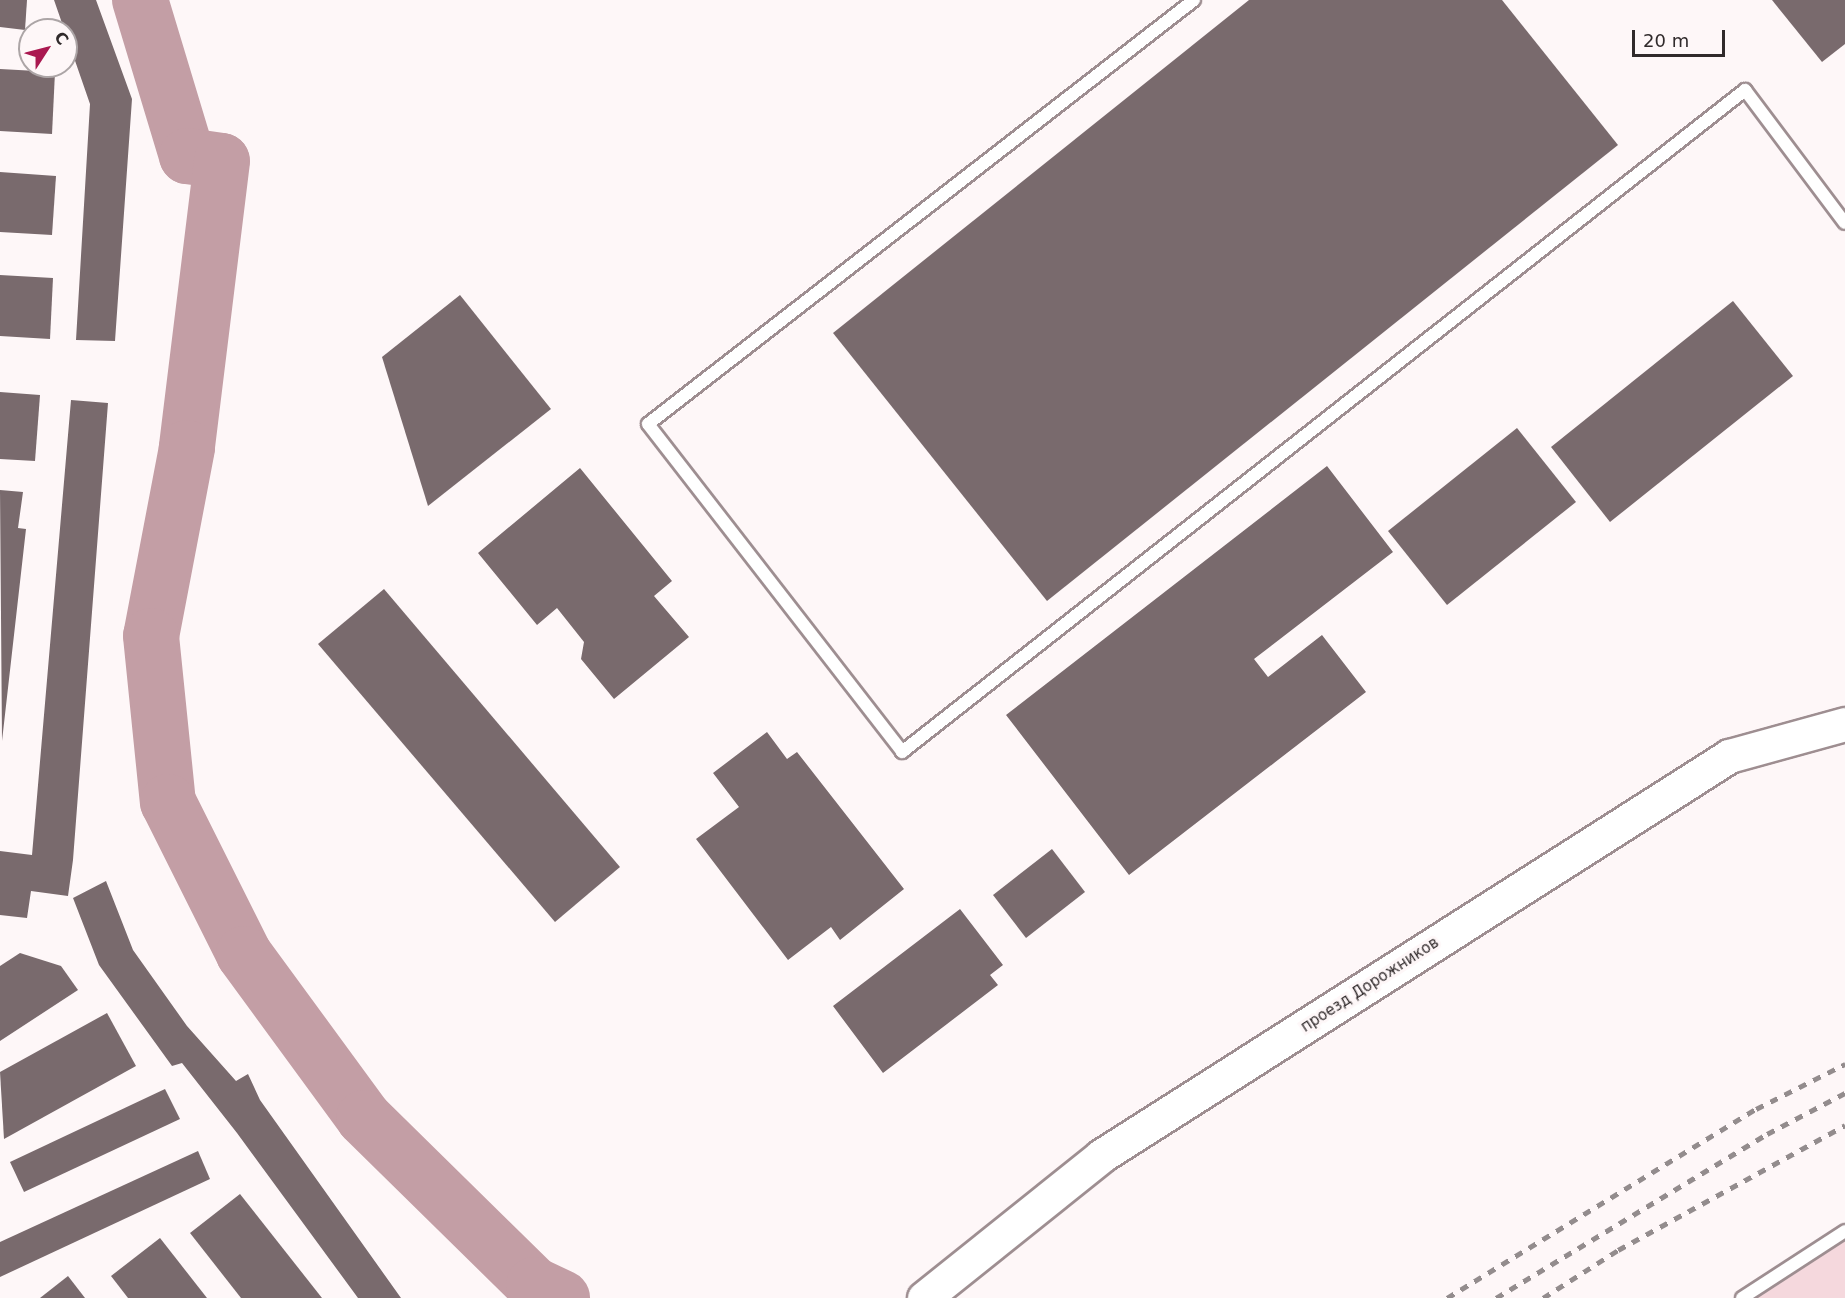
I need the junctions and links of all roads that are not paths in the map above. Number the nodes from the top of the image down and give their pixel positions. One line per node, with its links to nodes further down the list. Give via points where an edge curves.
1 (1194, 0): 2 (lane, via 648,424 902,752 1745,90)
2 (1845, 223)
3 (1845, 724): 5 (main road, проезд Дорожников, via 1729,756 1101,1156)
4 (1845, 1231): 6 (lane)
5 (924, 1298)
6 (1742, 1298)

